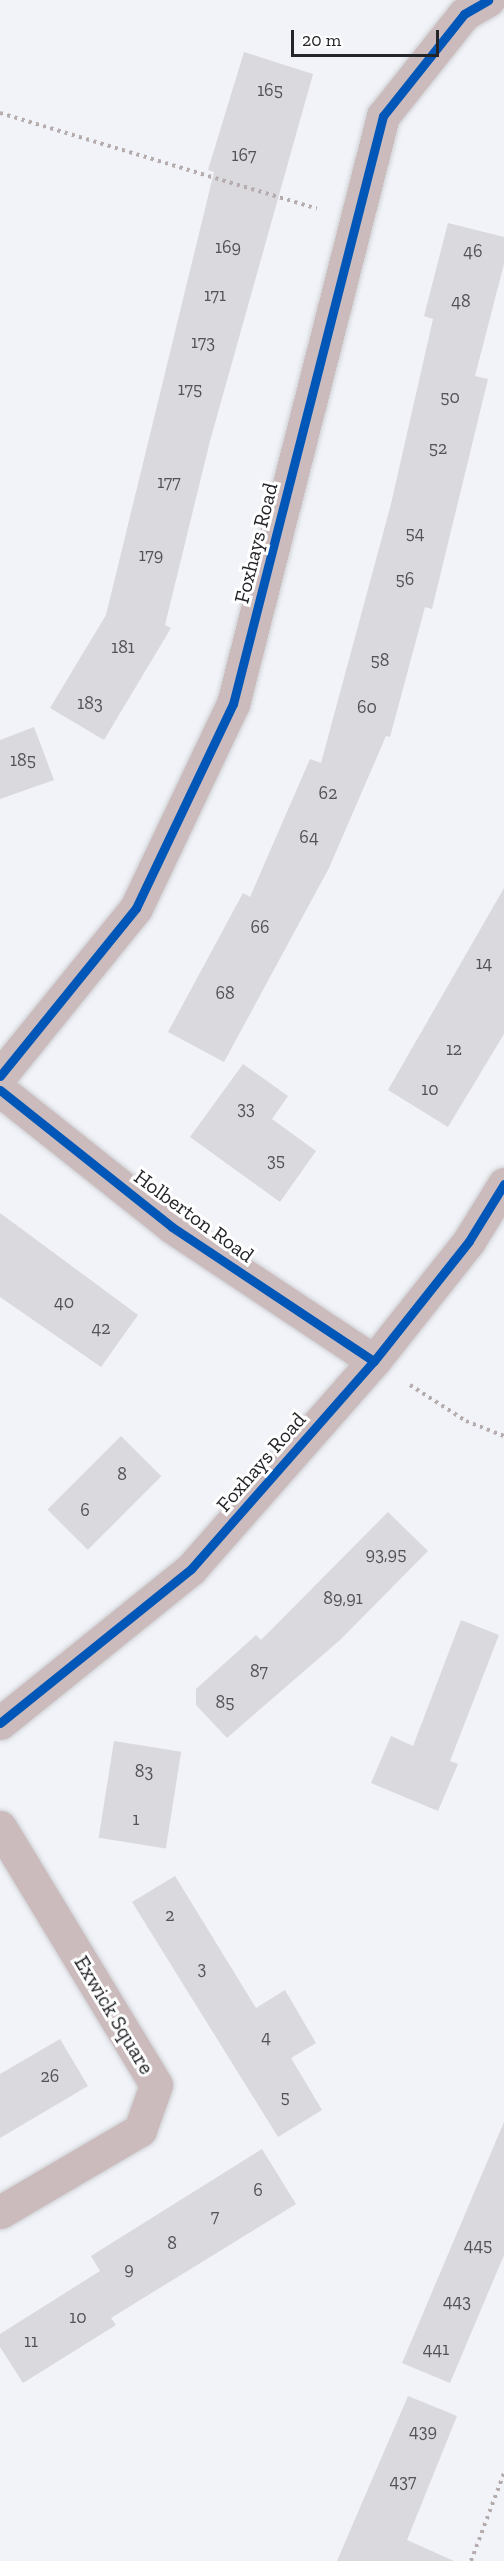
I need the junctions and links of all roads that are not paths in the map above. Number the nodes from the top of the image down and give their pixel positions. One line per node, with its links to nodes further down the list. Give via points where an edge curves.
1 (488, 0): 2 (street, Foxhays Road, via 464,14 383,116 233,704 136,908)
2 (0, 1076)
3 (0, 1090): 5 (street, Holberton Road, via 172,1227)
4 (504, 1184): 5 (street, Foxhays Road, via 469,1240)
5 (374, 1361): 6 (street, Foxhays Road, via 191,1569)
6 (0, 1723)
7 (0, 1827): 8 (street, Exwick Square, via 156,2085 140,2130)
8 (0, 2212)

